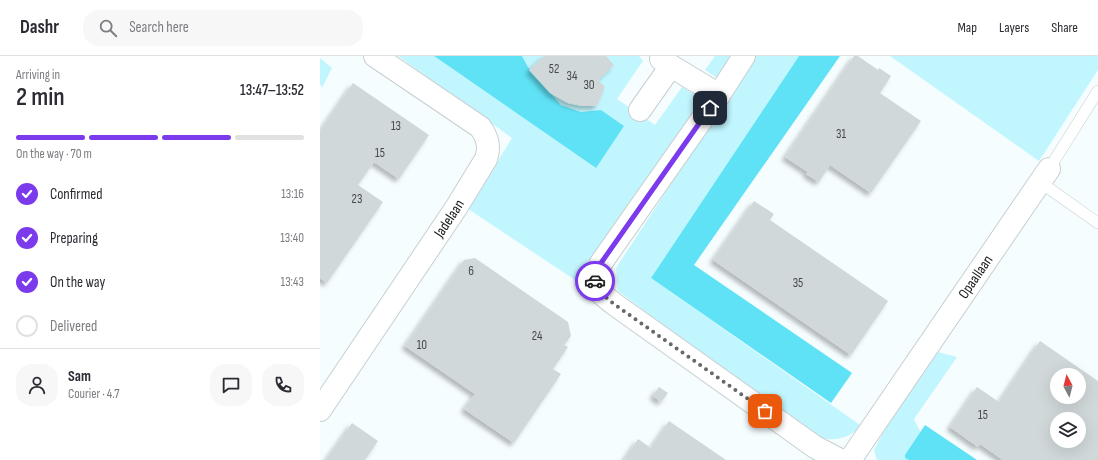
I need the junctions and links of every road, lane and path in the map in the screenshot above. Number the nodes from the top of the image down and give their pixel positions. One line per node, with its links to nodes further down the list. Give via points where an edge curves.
1 (375, 56): 9 (street, Jadelaan, via 480,127 486,135 489,152 456,208)
2 (744, 56): 5 (street)
3 (663, 59): 5 (street); 6 (street)
4 (1098, 91): 7 (lane, Opaallaan)
5 (719, 95): 10 (street, via 601,263 595,278 597,290 815,447)
6 (640, 110)
7 (1045, 176): 8 (lane); 11 (street, Opaallaan)
8 (1098, 223)
9 (320, 410)
10 (840, 460)
11 (850, 460)

